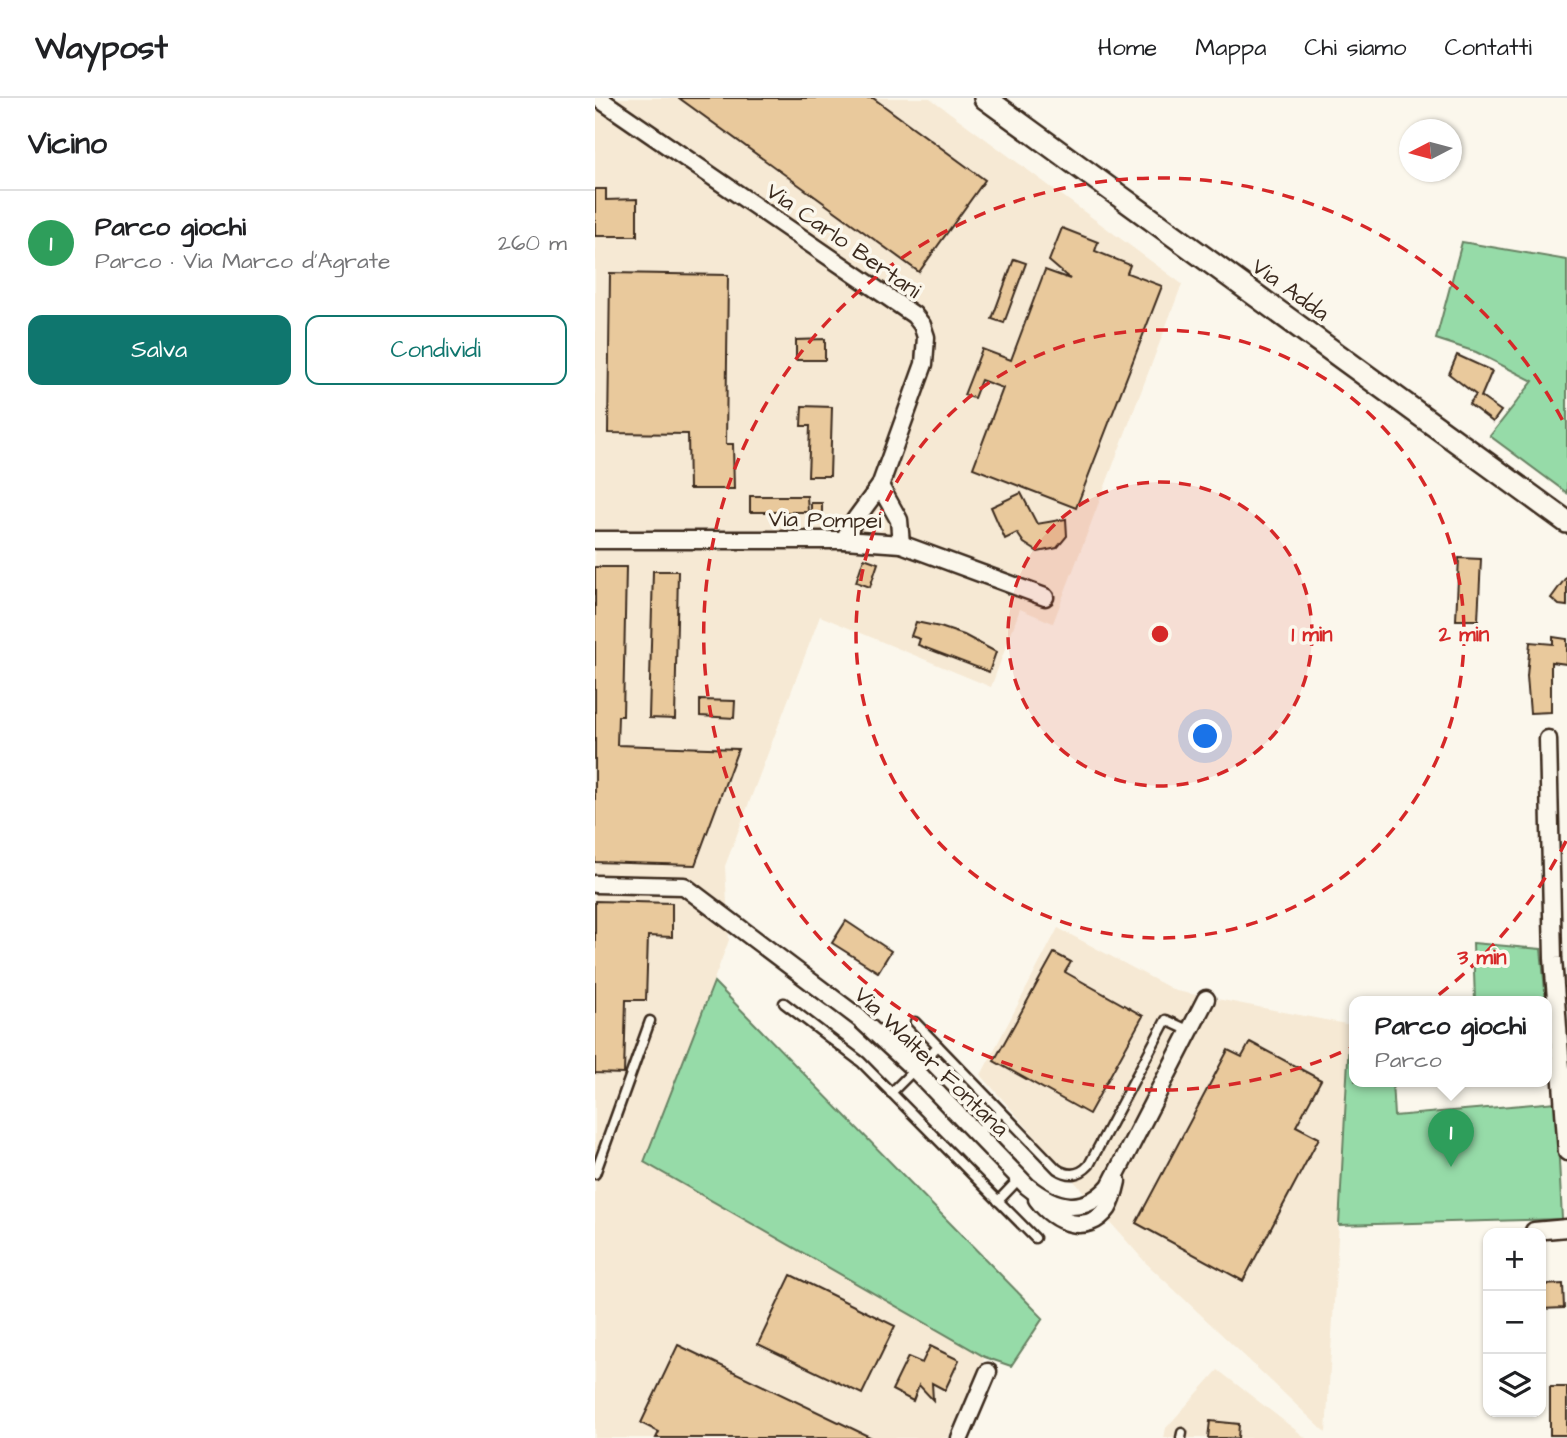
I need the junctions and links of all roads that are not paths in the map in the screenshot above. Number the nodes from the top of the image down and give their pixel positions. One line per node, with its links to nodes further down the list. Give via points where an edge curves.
1 (597, 98): 3 (street, Via Carlo Bertani, via 914,315 926,337 924,365)
2 (985, 98): 4 (main road, Via Adda)
3 (880, 486): 6 (street, Via Carlo Bertani); 7 (street, via 899,520)
4 (1567, 522)
5 (595, 540): 6 (street, Via Pompei)
6 (844, 540): 7 (street, Via Pompei)
7 (901, 544): 8 (street, Via Pompei)
8 (1045, 597)
9 (1548, 738): 11 (street)
10 (595, 884): 18 (street, Via Walter Fontana, via 684,886 859,1018)
11 (1560, 957): 22 (street)
12 (1206, 999): 16 (street, Via Walter Fontana)
13 (784, 1003): 19 (lane, via 861,1062)
14 (650, 1021): 23 (lane)
15 (915, 1023): 17 (lane)
16 (1191, 1031): 20 (lane, via 1166,1020 1089,1165 1079,1173 1058,1170); 24 (street, Via Walter Fontana, via 1121,1166 1109,1207 1098,1218 1069,1224 1055,1217)
17 (938, 1046): 18 (lane); 20 (lane)
18 (915, 1070): 19 (lane); 21 (street, Via Walter Fontana)
19 (891, 1093): 25 (lane)
20 (1001, 1113): 21 (lane)
21 (976, 1133): 24 (street, Via Walter Fontana)
22 (1567, 1152)
23 (595, 1174)
24 (1024, 1182): 25 (lane)
25 (998, 1201): 28 (lane)
26 (1567, 1228): 27 (street)
27 (1546, 1230)
28 (1035, 1238)
29 (988, 1371): 30 (street)
30 (960, 1438)

